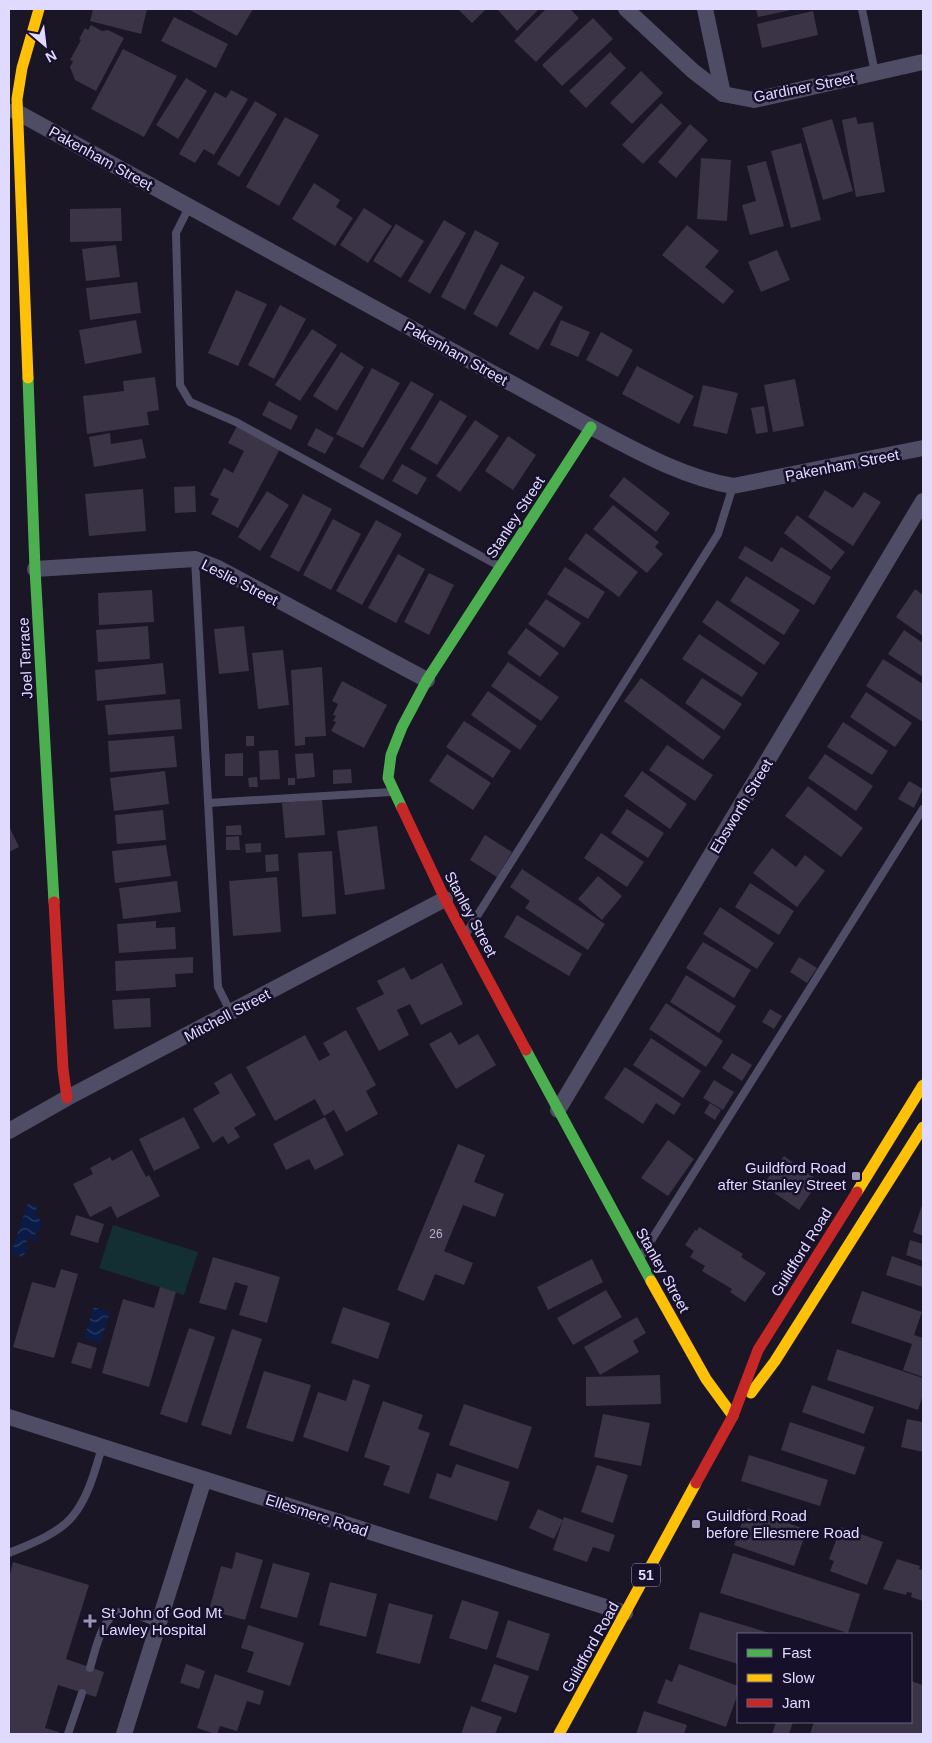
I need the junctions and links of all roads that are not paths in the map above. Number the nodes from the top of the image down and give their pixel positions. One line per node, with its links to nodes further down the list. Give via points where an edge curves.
1 (39, 9): 8 (main road, Joel Terrace)
2 (626, 9): 7 (street, Gardiner Street)
3 (705, 9): 7 (street)
4 (862, 9): 6 (lane)
5 (923, 62): 6 (street, Gardiner Street)
6 (875, 73): 7 (street, Gardiner Street, via 754,100)
7 (723, 94)
8 (15, 111): 9 (street, Pakenham Street); 16 (main road, Joel Terrace, via 19,129)
9 (189, 207): 10 (street, Pakenham Street); 15 (lane, via 176,233 180,385 190,402 236,422)
10 (591, 428): 12 (street, Pakenham Street, via 662,463 708,481); 15 (main road, Stanley Street)
11 (923, 448): 12 (street, Pakenham Street)
12 (733, 486): 22 (lane, via 718,534)
13 (923, 501): 26 (street, Ebsworth Street)
14 (195, 559): 16 (street, Leslie Street); 17 (street, Leslie Street, via 218,568); 19 (lane)
15 (501, 567): 17 (main road, Stanley Street)
16 (35, 569): 25 (main road, Joel Terrace, via 62,1059)
17 (427, 680): 18 (main road, Stanley Street, via 391,755 388,778)
18 (394, 792): 19 (lane); 21 (main road, Stanley Street)
19 (208, 803): 23 (lane, via 218,987)
20 (923, 809): 29 (lane)
21 (446, 899): 22 (main road, Stanley Street); 23 (street, Mitchell Street)
22 (465, 935): 26 (main road, Stanley Street)
23 (231, 1013): 25 (street, Mitchell Street)
24 (923, 1086): 30 (main road, Guildford Road / 51, via 758,1350)
25 (67, 1098): 28 (street, Mitchell Street)
26 (558, 1110): 29 (main road, Stanley Street)
27 (923, 1127): 30 (main road, Guildford Road / 51, via 775,1361)
28 (9, 1131)
29 (639, 1259): 30 (main road, Stanley Street, via 706,1379)
30 (733, 1416): 35 (main road, Guildford Road / 51)
31 (9, 1417): 32 (street, Ellesmere Road)
32 (102, 1447): 33 (street, Ellesmere Road); 34 (lane, via 89,1488 72,1518 41,1540)
33 (204, 1479): 35 (street, Ellesmere Road); 36 (street)
34 (9, 1553)
35 (626, 1613): 41 (main road, Guildford Road / 51)
36 (159, 1623): 37 (lane, via 123,1612 114,1614 107,1619); 40 (street)
37 (90, 1668)
38 (82, 1693): 39 (lane)
39 (68, 1734)
40 (124, 1734)
41 (559, 1734)

